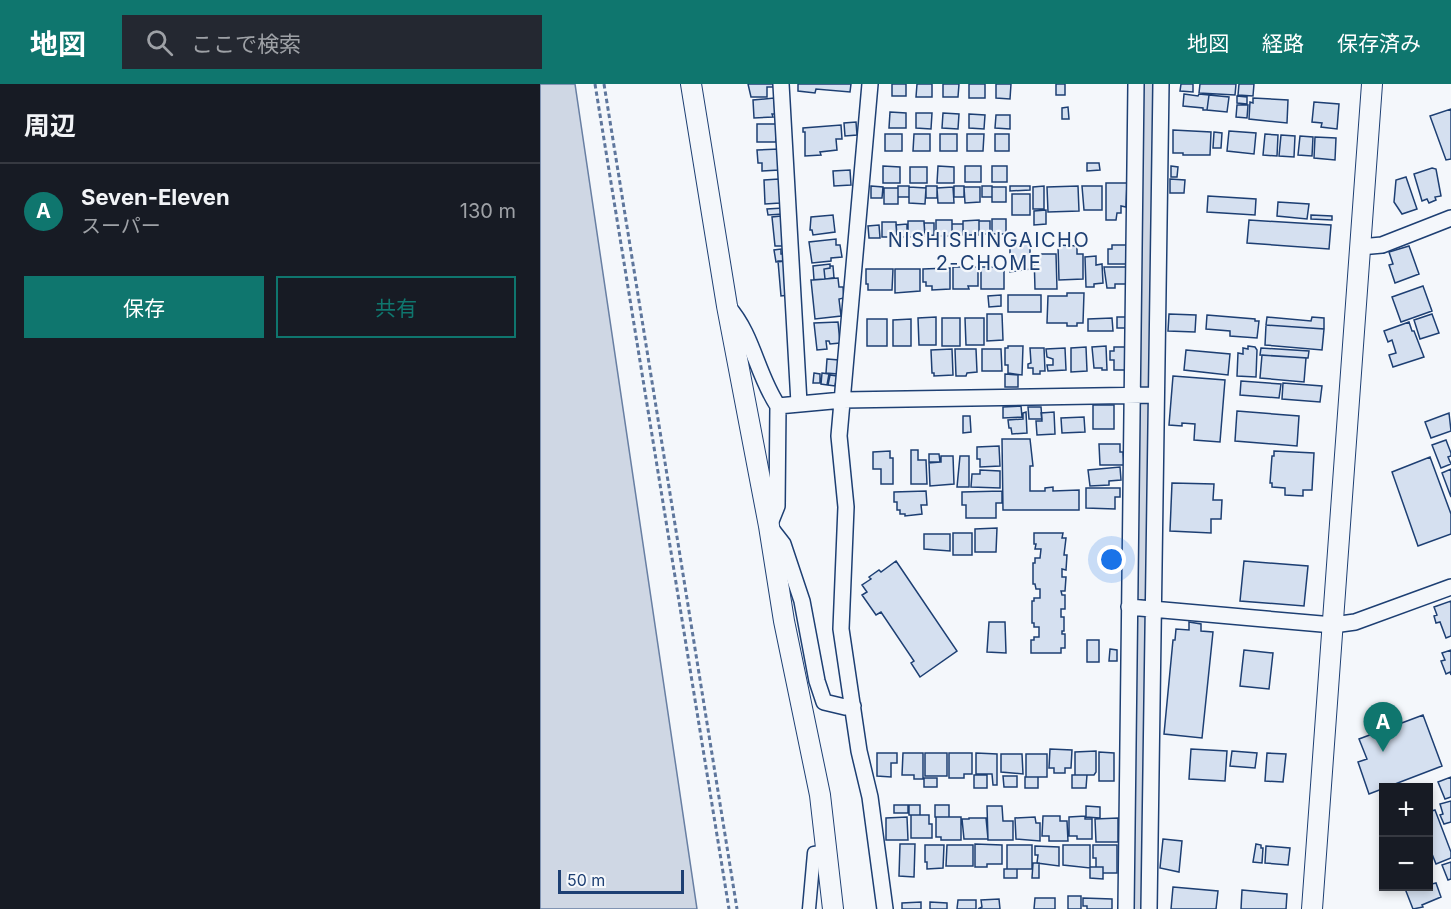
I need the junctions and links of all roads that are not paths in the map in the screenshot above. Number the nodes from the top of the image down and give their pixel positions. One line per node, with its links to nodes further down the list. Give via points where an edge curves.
1 (781, 84): 12 (street)
2 (870, 84): 11 (street)
3 (1136, 84): 10 (street)
4 (1161, 84): 10 (street)
5 (1372, 84): 8 (street)
6 (694, 88): 9 (street)
7 (1451, 218): 8 (street, via 1382,245)
8 (1360, 247): 17 (street)
9 (727, 306): 13 (street, via 738,318 767,390); 14 (street)
10 (1144, 395): 11 (street); 16 (street); 16 (street)
11 (843, 400): 12 (street); 18 (street, via 838,436 846,507 841,628)
12 (799, 403): 13 (street)
13 (778, 406): 14 (street, via 777,506)
14 (769, 526): 18 (street, via 783,544 802,600 824,702); 19 (street)
15 (1451, 587): 17 (street, via 1354,622)
16 (1140, 608): 17 (street); 23 (street); 24 (street)
17 (1333, 625): 25 (street)
18 (853, 706): 22 (street)
19 (827, 851): 20 (street, via 814,853); 21 (street)
20 (809, 909)
21 (833, 909)
22 (885, 909)
23 (1126, 909)
24 (1149, 909)
25 (1312, 909)

